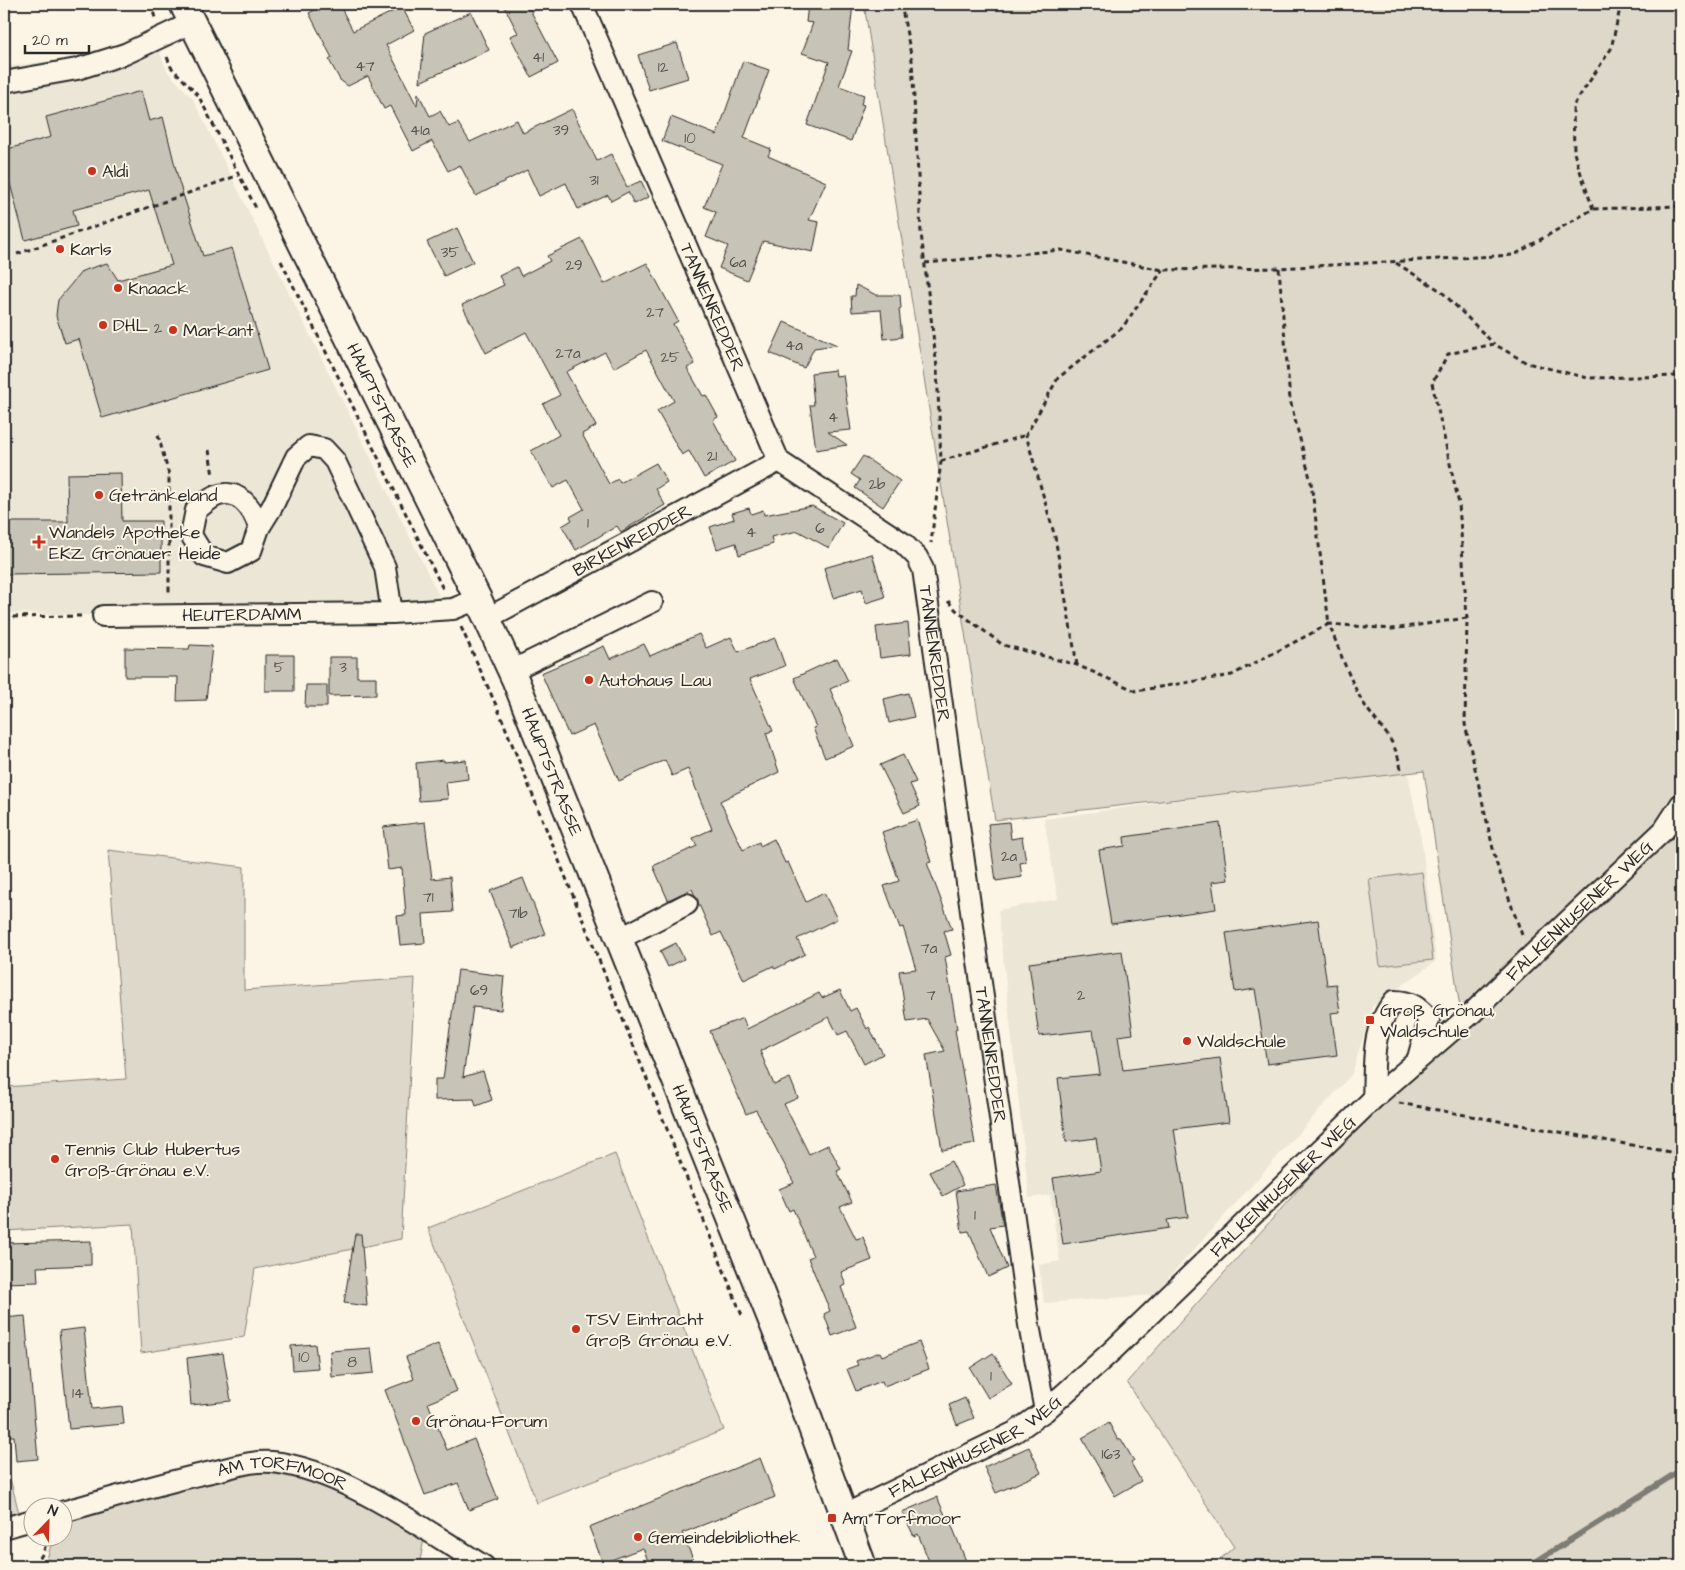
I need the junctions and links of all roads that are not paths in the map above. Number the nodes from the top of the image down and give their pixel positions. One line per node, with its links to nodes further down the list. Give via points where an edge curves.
1 (582, 4): 4 (street, TANNENREDDER)
2 (187, 13): 3 (street, via 160,38 125,54 77,69); 7 (main road, HAUPTSTRASSE)
3 (4, 82)
4 (779, 461): 7 (street, BIRKENREDDER); 16 (street, TANNENREDDER, via 903,543 923,569 1029,1325)
5 (259, 528): 5 (street, via 251,551 228,563 204,556 191,535 196,510 216,496 231,495 245,501 255,513); 8 (street, via 296,458 309,446 324,449 335,460 385,567)
6 (652, 602): 10 (street)
7 (482, 609): 8 (street, HEUTERDAMM); 10 (main road, HAUPTSTRASSE)
8 (392, 613): 9 (street, HEUTERDAMM)
9 (103, 616)
10 (511, 671): 13 (main road, HAUPTSTRASSE)
11 (1681, 804): 14 (street, FALKENHUSENER WEG, via 1664,830 1471,1014)
12 (687, 904): 13 (street)
13 (619, 939): 18 (main road, HAUPTSTRASSE, via 778,1336)
14 (1418, 1058): 15 (street, FALKENHUSENER WEG); 15 (street, via 1429,1019 1407,1001 1394,1002 1383,1015 1377,1030)
15 (1373, 1099): 16 (street, FALKENHUSENER WEG, via 1113,1350)
16 (1044, 1410): 18 (street, FALKENHUSENER WEG, via 1015,1432)
17 (72, 1509): 21 (street, AM TORFMOOR, via 189,1477 254,1462 271,1462 314,1470 346,1484)
18 (844, 1515): 22 (main road, HAUPTSTRASSE)
19 (22, 1523): 20 (street)
20 (4, 1528)
21 (484, 1566)
22 (863, 1566)

